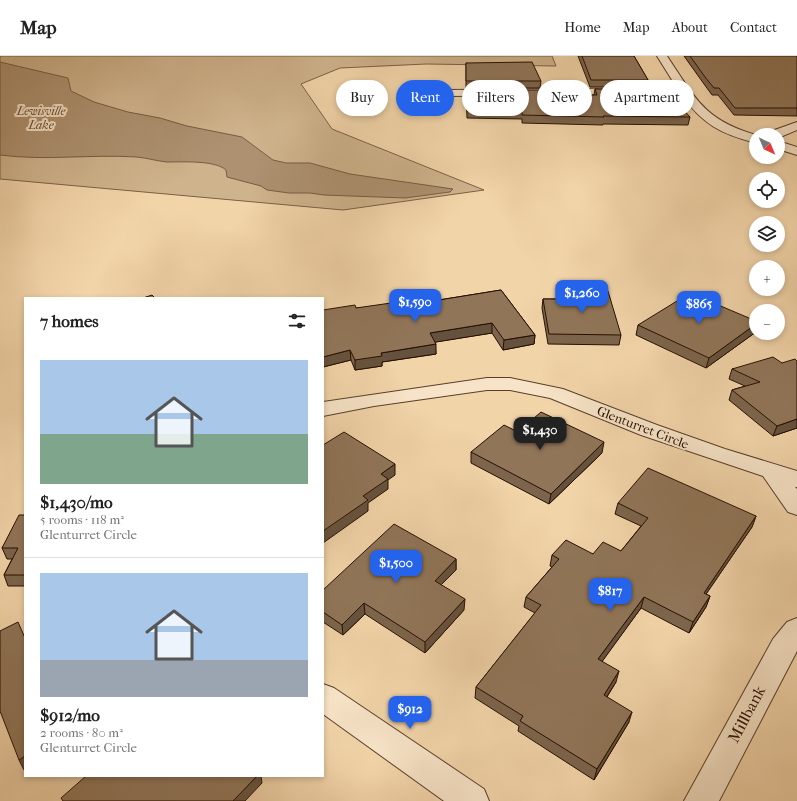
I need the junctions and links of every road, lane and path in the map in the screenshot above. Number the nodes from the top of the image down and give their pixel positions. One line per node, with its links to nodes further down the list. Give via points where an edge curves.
1 (662, 56): 2 (street)
2 (678, 80)
3 (600, 92): 4 (street)
4 (454, 93)
5 (694, 104): 8 (street, via 714,123)
6 (797, 126): 7 (street)
7 (785, 131)
8 (749, 137)
9 (785, 148): 10 (street)
10 (797, 151)
11 (324, 409): 12 (street, Glenturret Circle, via 486,384 510,384 556,393 649,430)
12 (772, 472): 13 (street, Glenturret Circle); 14 (street)
13 (797, 479)
14 (797, 506)
15 (797, 630): 18 (street, Millbank, via 782,647)
16 (324, 698): 17 (street)
17 (472, 801)
18 (701, 801)

